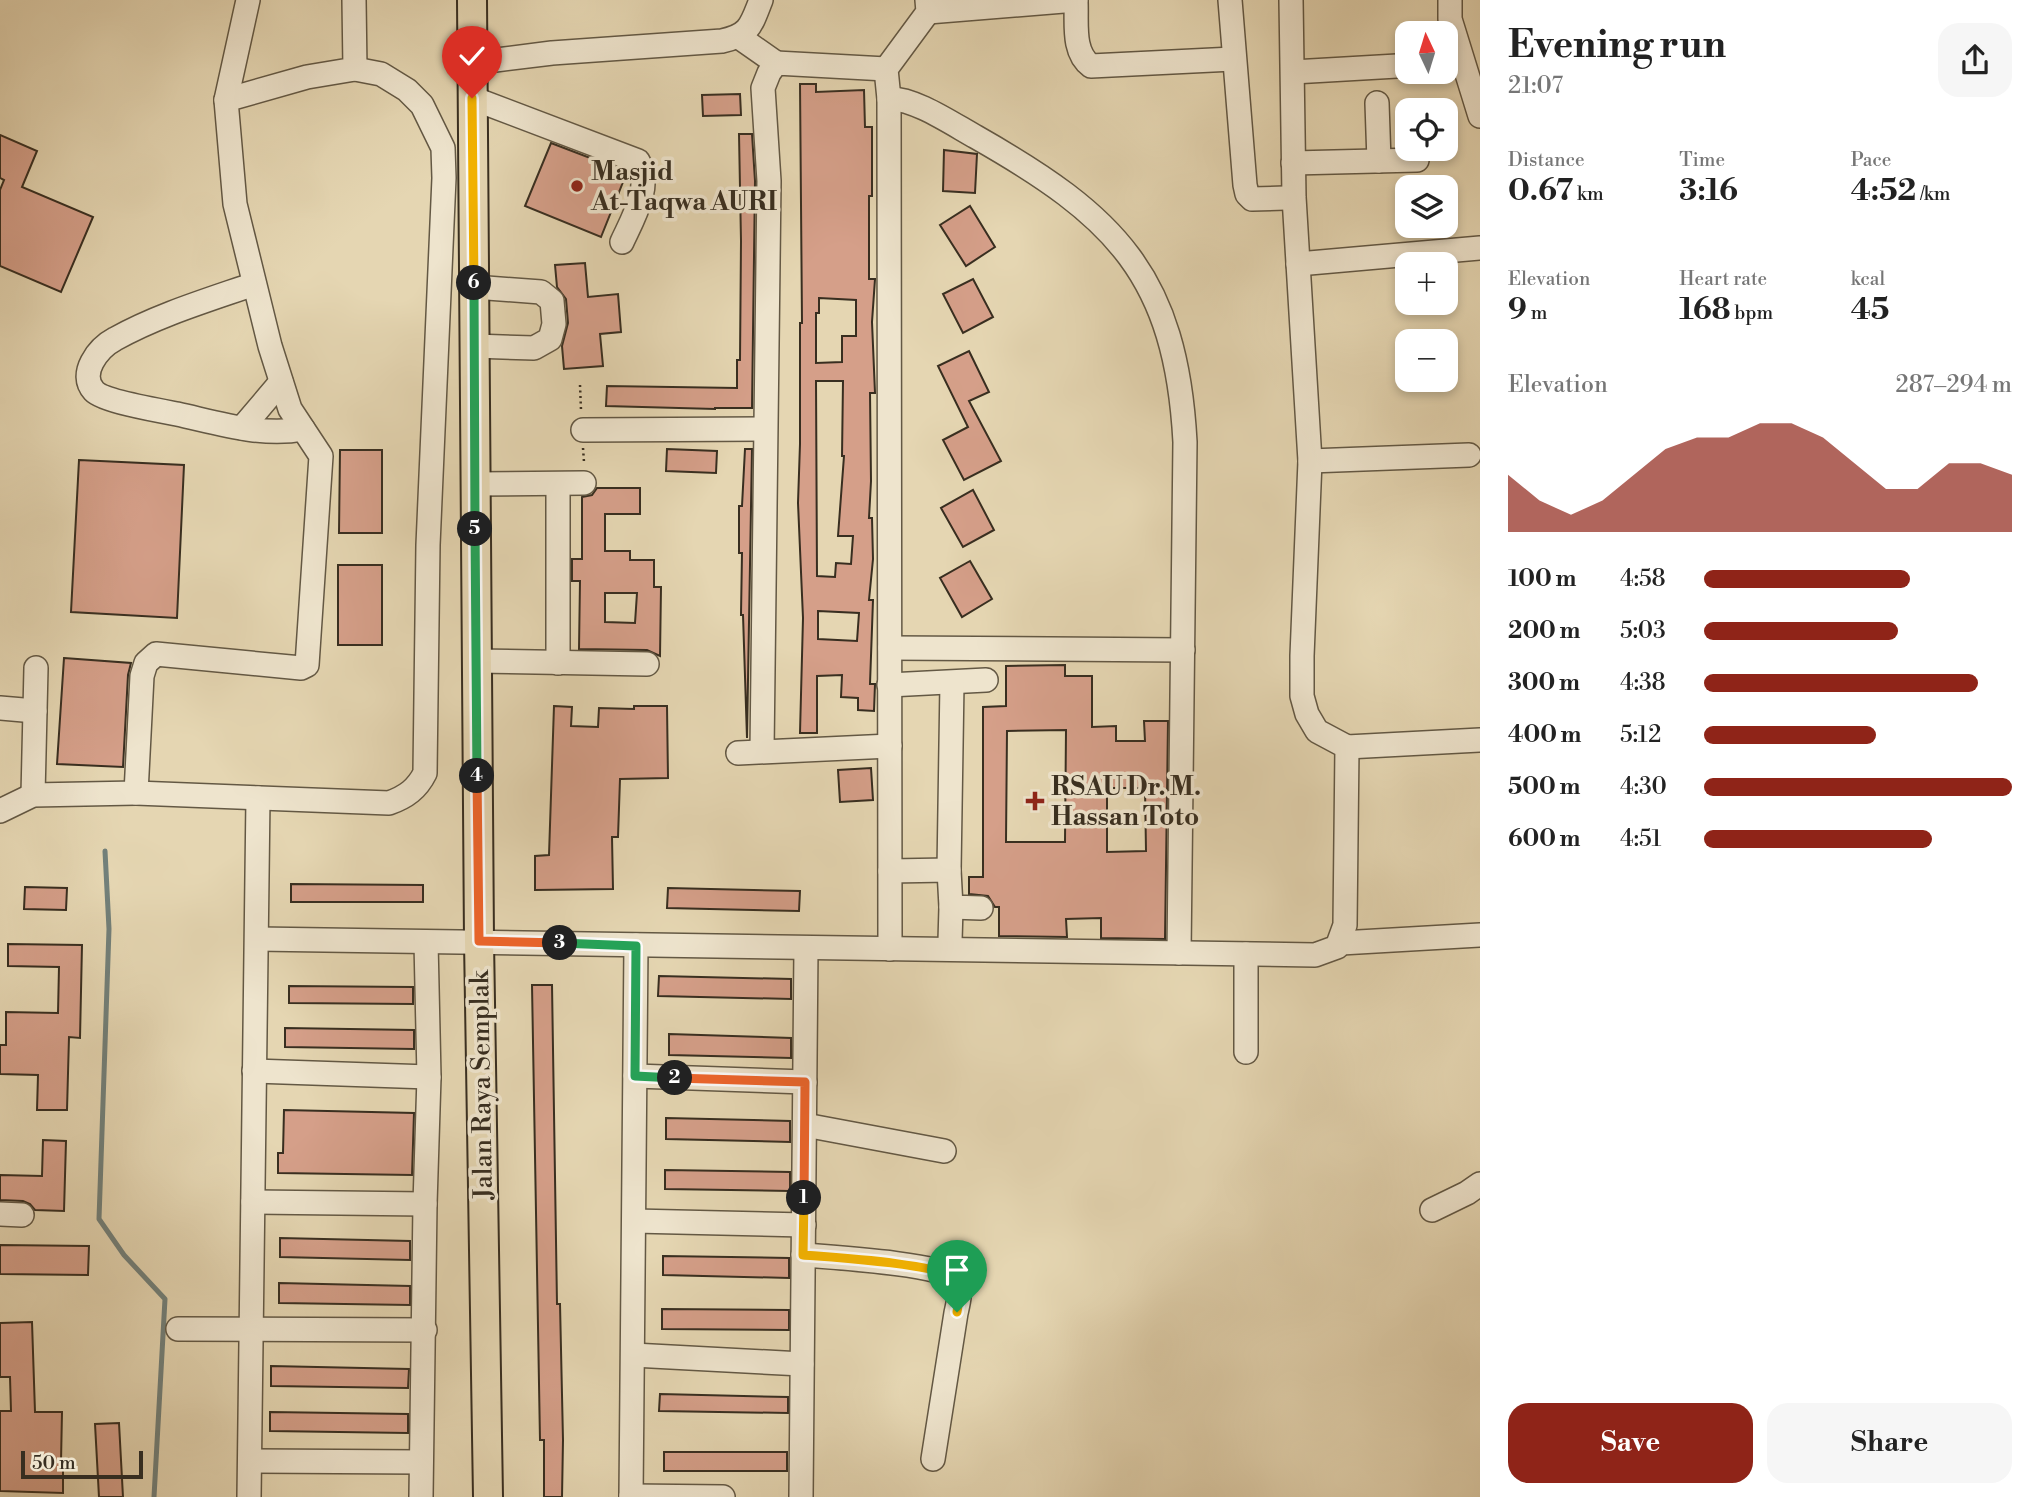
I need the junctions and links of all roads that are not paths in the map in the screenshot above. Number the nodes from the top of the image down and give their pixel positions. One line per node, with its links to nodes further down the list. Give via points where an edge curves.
1 (248, 0): 20 (street)
2 (354, 0): 15 (street)
3 (472, 0): 12 (main road, Jalan Raya Semplak)
4 (761, 0): 10 (street, via 749,28)
5 (1230, 0): 11 (street)
6 (1291, 0): 17 (street)
7 (1450, 0): 22 (street, via 1450,19)
8 (1076, 1): 9 (street); 11 (street, via 1080,54 1091,66)
9 (927, 6): 16 (street)
10 (739, 37): 12 (street); 13 (street)
11 (1233, 59): 26 (street, via 1247,194 1252,199)
12 (472, 63): 18 (main road, Jalan Raya Semplak)
13 (776, 63): 16 (street); 36 (street, via 763,88 769,181)
14 (1395, 66): 17 (street)
15 (355, 69): 20 (street); 61 (street, via 381,74 407,90 422,105 443,148 428,545 425,773 405,797 389,803)
16 (886, 69): 19 (street)
17 (1293, 72): 25 (street)
18 (472, 98): 27 (street, via 638,161 644,176 641,193); 31 (main road, Jalan Raya Semplak)
19 (889, 99): 43 (street); 44 (street, via 903,99 946,121 1069,195 1113,235 1150,288 1173,349 1183,410)
20 (226, 100): 30 (street, via 235,204)
21 (1377, 103): 23 (street)
22 (1480, 116)
23 (1380, 161): 24 (street); 25 (street)
24 (1395, 161)
25 (1293, 163): 29 (street)
26 (1285, 198)
27 (622, 242)
28 (1480, 248): 29 (street)
29 (1298, 264): 39 (street)
30 (254, 284): 33 (street); 34 (street, via 114,339 94,358 89,370 95,392 104,397)
31 (474, 288): 32 (main road, Jalan Raya Semplak); 32 (street, via 541,292 552,301 554,324 550,339 534,348)
32 (474, 346): 41 (main road, Jalan Raya Semplak)
33 (281, 382): 34 (street); 35 (street)
34 (242, 428): 35 (street)
35 (303, 429): 59 (street, via 321,456 307,665 156,654 146,663 142,676)
36 (765, 429): 37 (street); 57 (street)
37 (583, 430)
38 (1469, 455): 39 (street)
39 (1311, 461): 56 (street, via 1303,705 1317,731)
40 (584, 483): 42 (street)
41 (475, 484): 42 (street); 45 (main road, Jalan Raya Semplak)
42 (558, 484): 46 (street)
43 (890, 648): 44 (street); 51 (street)
44 (1183, 650): 76 (street)
45 (476, 661): 46 (street); 69 (main road, Jalan Raya Semplak)
46 (558, 663): 47 (street)
47 (647, 664)
48 (36, 668): 53 (street)
49 (986, 680): 50 (street)
50 (951, 683): 51 (street); 63 (street)
51 (889, 685): 55 (street)
52 (0, 708): 53 (street)
53 (35, 711): 60 (street)
54 (1480, 740): 56 (street)
55 (890, 746): 57 (street); 64 (street)
56 (1348, 747): 72 (street)
57 (762, 751): 58 (street)
58 (737, 753)
59 (136, 793): 60 (street); 61 (street)
60 (33, 795): 62 (street)
61 (258, 798): 68 (street)
62 (0, 811)
63 (949, 870): 64 (street); 65 (street)
64 (890, 871): 75 (street)
65 (951, 907): 66 (street); 70 (street)
66 (981, 908)
67 (1480, 936): 72 (street)
68 (257, 939): 71 (street); 79 (street)
69 (479, 941): 71 (street); 73 (street); 103 (main road, Jalan Raya Semplak)
70 (950, 941)
71 (426, 942): 81 (street)
72 (1341, 943): 77 (street, via 1315,955)
73 (636, 946): 74 (street); 80 (street)
74 (806, 948): 75 (street); 82 (street)
75 (890, 949): 76 (street)
76 (1179, 953): 77 (street)
77 (1246, 954): 78 (street)
78 (1246, 1052)
79 (254, 1071): 81 (street); 86 (street)
80 (635, 1076): 82 (street); 89 (street)
81 (429, 1077): 87 (street)
82 (805, 1082): 83 (street)
83 (804, 1125): 84 (street); 90 (street)
84 (944, 1151)
85 (1480, 1184): 88 (street)
86 (253, 1202): 87 (street); 93 (street)
87 (425, 1204): 94 (street)
88 (1432, 1210)
89 (634, 1221): 90 (street); 95 (street)
90 (804, 1225): 91 (street)
91 (803, 1255): 96 (street); 97 (street, via 925,1268 957,1280 957,1312)
92 (178, 1329): 93 (street)
93 (251, 1329): 94 (street); 98 (street)
94 (425, 1330): 99 (street)
95 (632, 1355): 96 (street); 100 (street)
96 (802, 1364): 105 (street)
97 (933, 1459)
98 (250, 1461): 99 (street); 101 (street)
99 (421, 1462): 102 (street)
100 (631, 1496): 104 (street)
101 (249, 1497)
102 (421, 1497)
103 (488, 1497)
104 (723, 1497)
105 (801, 1497)

